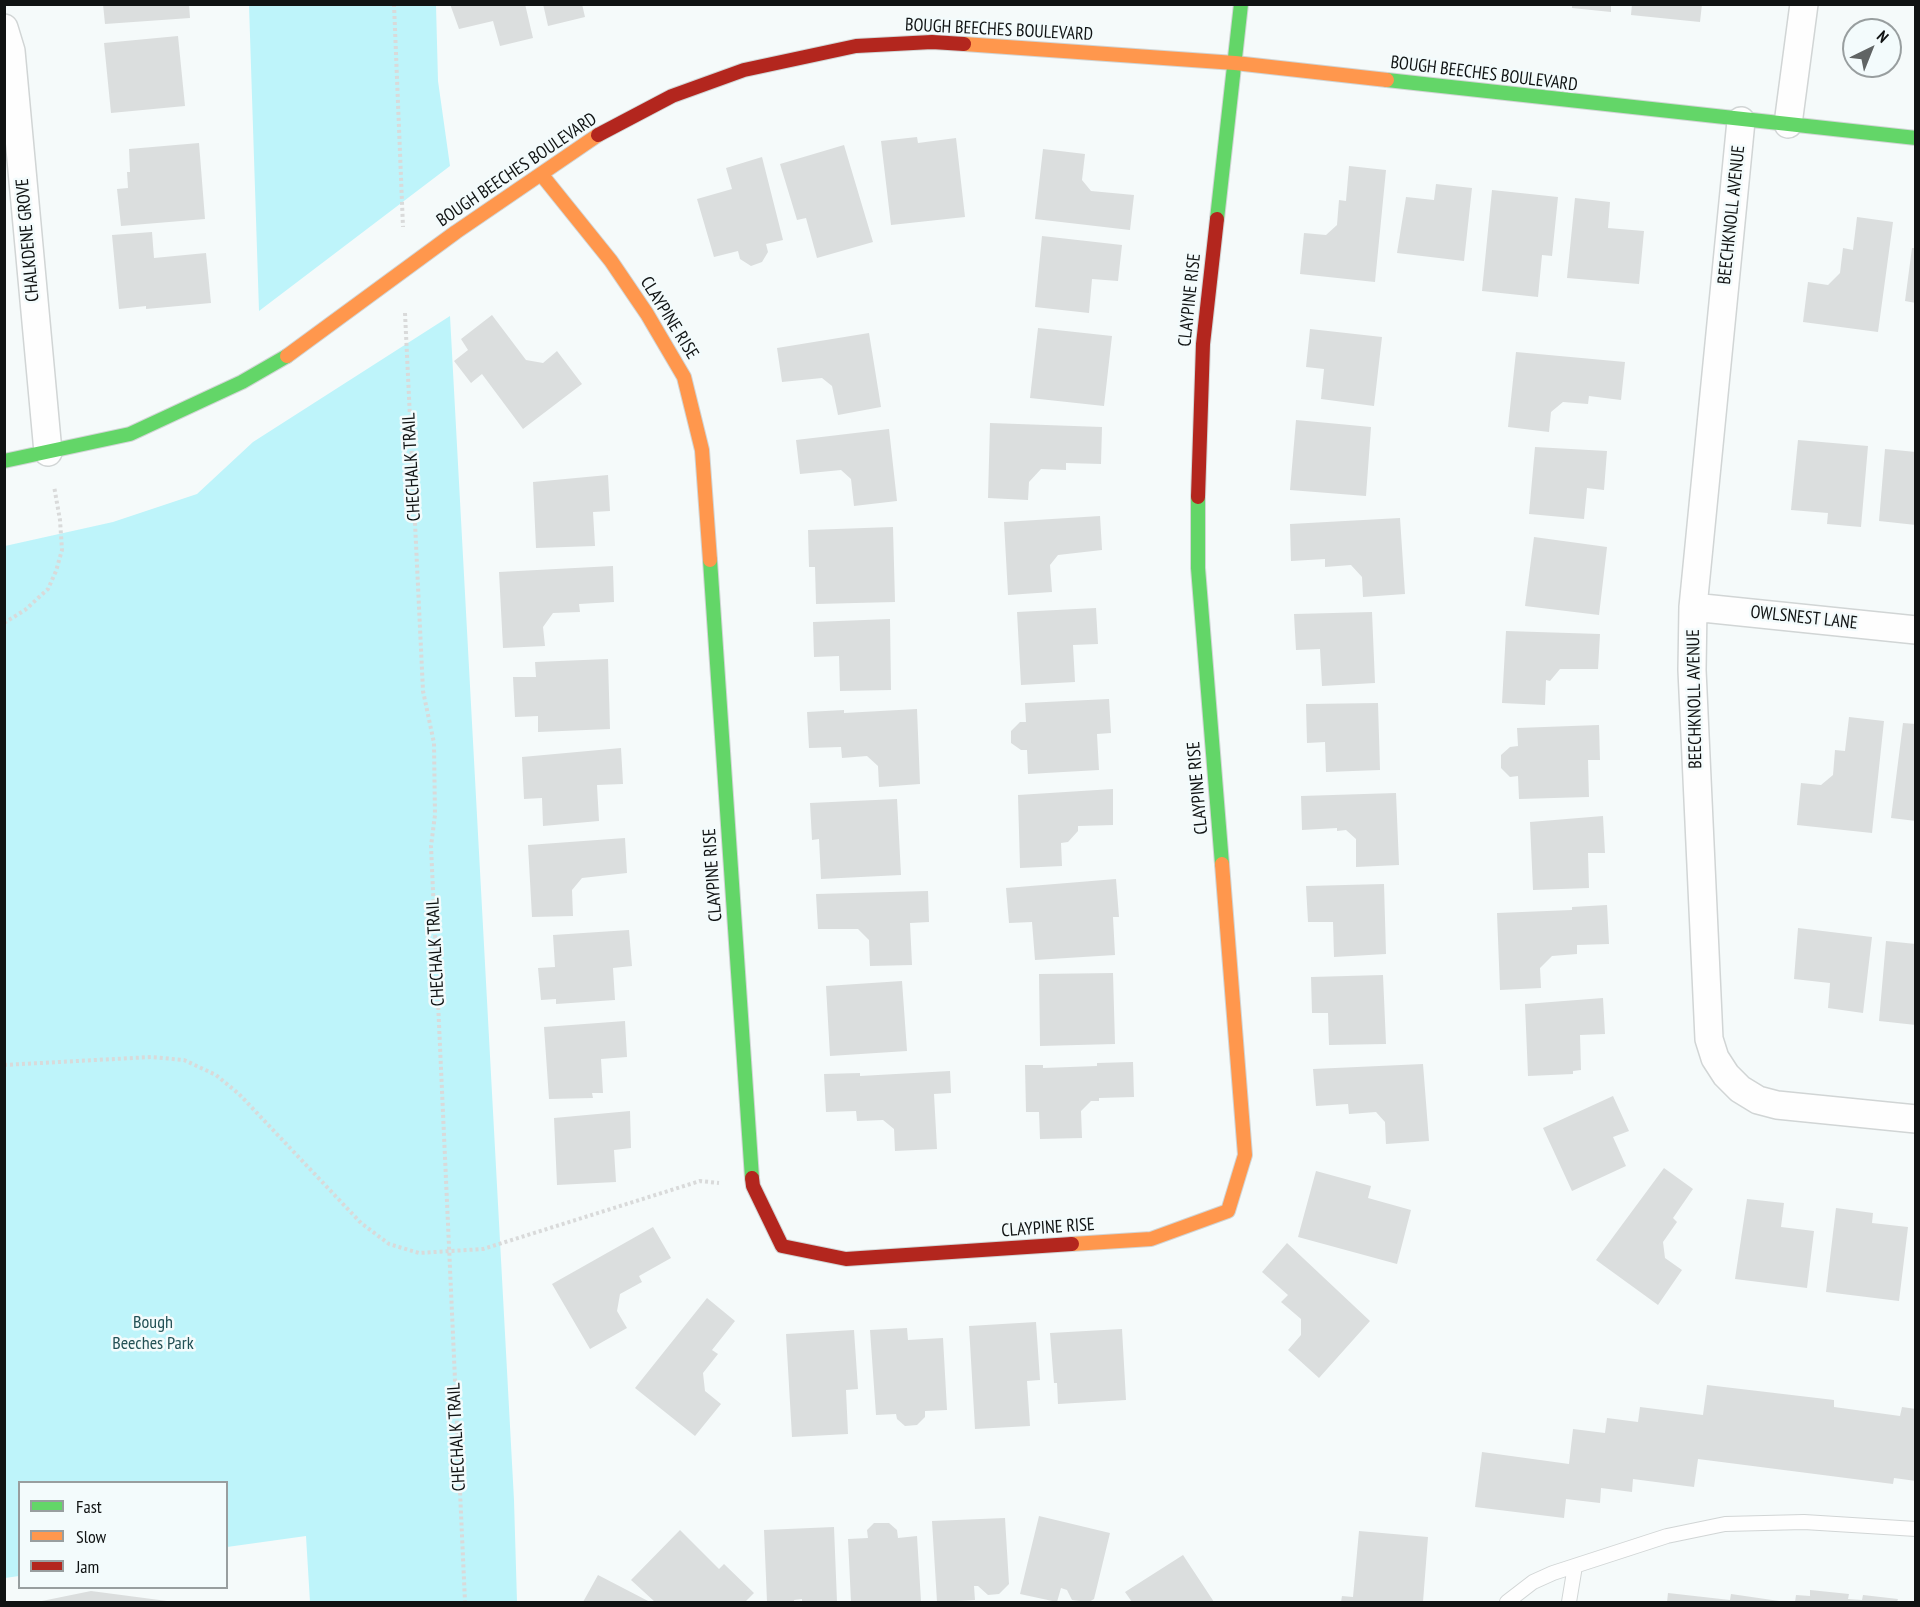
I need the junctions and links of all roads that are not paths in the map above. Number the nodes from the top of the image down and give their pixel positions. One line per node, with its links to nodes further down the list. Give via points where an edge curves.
1 (1241, 4): 4 (street, CLAYPINE RISE)
2 (1804, 4): 6 (street)
3 (4, 28): 9 (street, CHALKDENE GROVE, via 11,51)
4 (1235, 63): 5 (street, BOUGH BEECHES BOULEVARD); 8 (street, BOUGH BEECHES BOULEVARD, via 932,42 818,52 744,70 672,96 604,131); 8 (street, CLAYPINE RISE, via 1203,344 1198,568 1245,1155 1228,1211 1151,1239 846,1259 782,1246 753,1186 702,450 684,376 611,261)
5 (1741, 122): 6 (street, BOUGH BEECHES BOULEVARD); 11 (street, BEECHKNOLL AVENUE)
6 (1788, 124): 7 (street, BOUGH BEECHES BOULEVARD)
7 (1916, 138)
8 (541, 174): 9 (street, BOUGH BEECHES BOULEVARD, via 296,350 243,382 130,434)
9 (48, 452): 10 (street, BOUGH BEECHES BOULEVARD)
10 (4, 461)
11 (1694, 607): 12 (street, OWLSNEST LANE); 13 (street, BEECHKNOLL AVENUE, via 1692,670 1708,1029 1715,1058 1733,1083 1767,1103)
12 (1916, 630)
13 (1916, 1119)
14 (1916, 1528): 15 (lane, via 1804,1522 1725,1524 1667,1536)
15 (1575, 1566): 16 (lane, via 1533,1582); 17 (lane)
16 (1508, 1602)
17 (1569, 1602)

